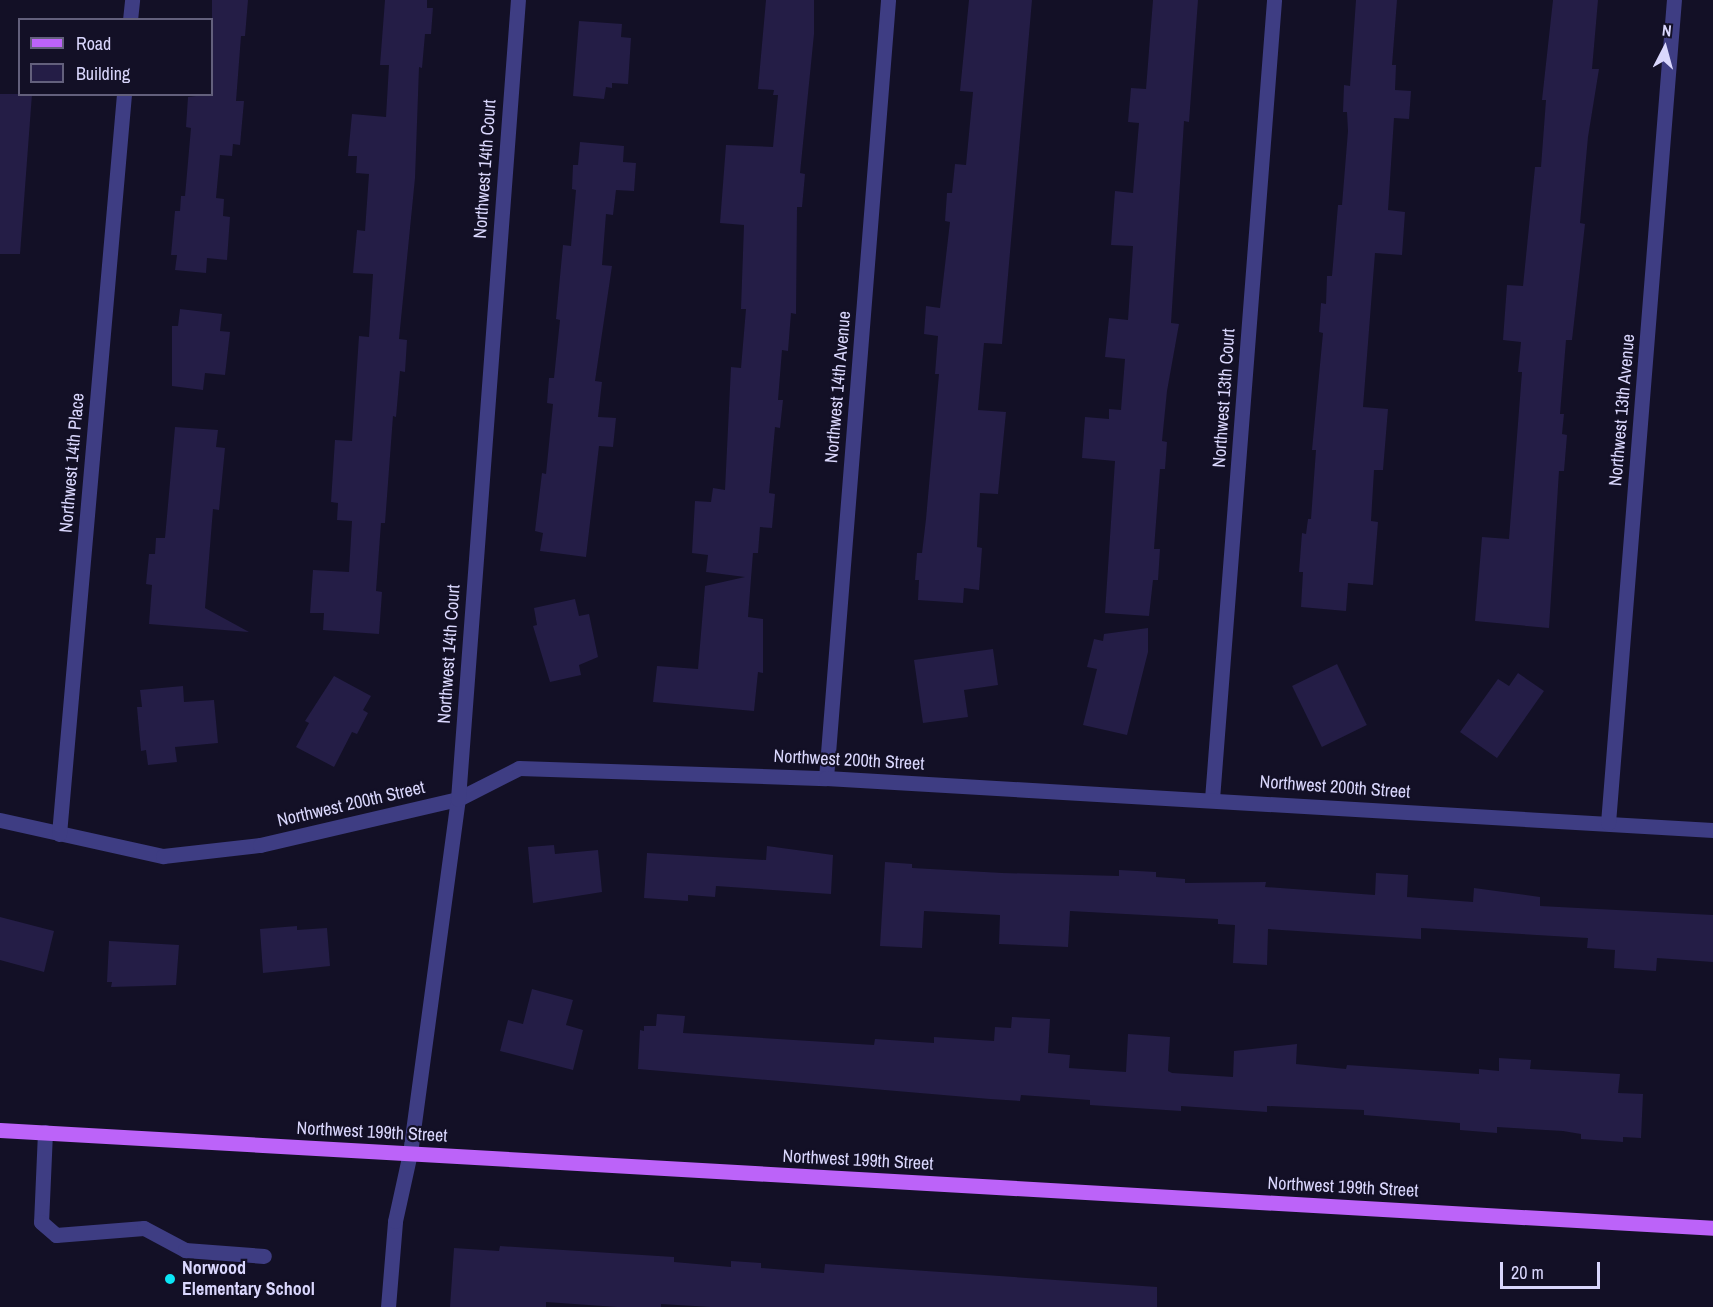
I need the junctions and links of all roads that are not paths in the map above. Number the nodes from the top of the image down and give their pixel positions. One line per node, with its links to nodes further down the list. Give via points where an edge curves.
1 (132, 0): 6 (street)
2 (518, 0): 9 (street, Northwest 14th Court)
3 (888, 0): 8 (street, Northwest 14th Avenue)
4 (1274, 0): 10 (street, Northwest 13th Court)
5 (1674, 0): 12 (street, Northwest 13th Avenue)
6 (130, 18)
7 (124, 96): 14 (street, Northwest 14th Place)
8 (826, 778): 9 (street, Northwest 200th Street, via 519,768); 10 (street, Northwest 200th Street)
9 (458, 799): 14 (street, Northwest 200th Street, via 260,845 163,856); 17 (street, Northwest 14th Court)
10 (1212, 799): 12 (street, Northwest 200th Street)
11 (0, 820): 14 (street, Northwest 200th Street)
12 (1608, 823): 13 (street, Northwest 200th Street)
13 (1713, 830)
14 (59, 834)
15 (0, 1130): 16 (main road, Northwest 199th Street)
16 (45, 1132): 17 (main road, Northwest 199th Street); 19 (street, via 41,1222 56,1235 144,1228 185,1250)
17 (410, 1153): 18 (main road, Northwest 199th Street); 20 (street, Northwest 14th Court, via 395,1221)
18 (1713, 1228)
19 (264, 1256)
20 (388, 1307)

